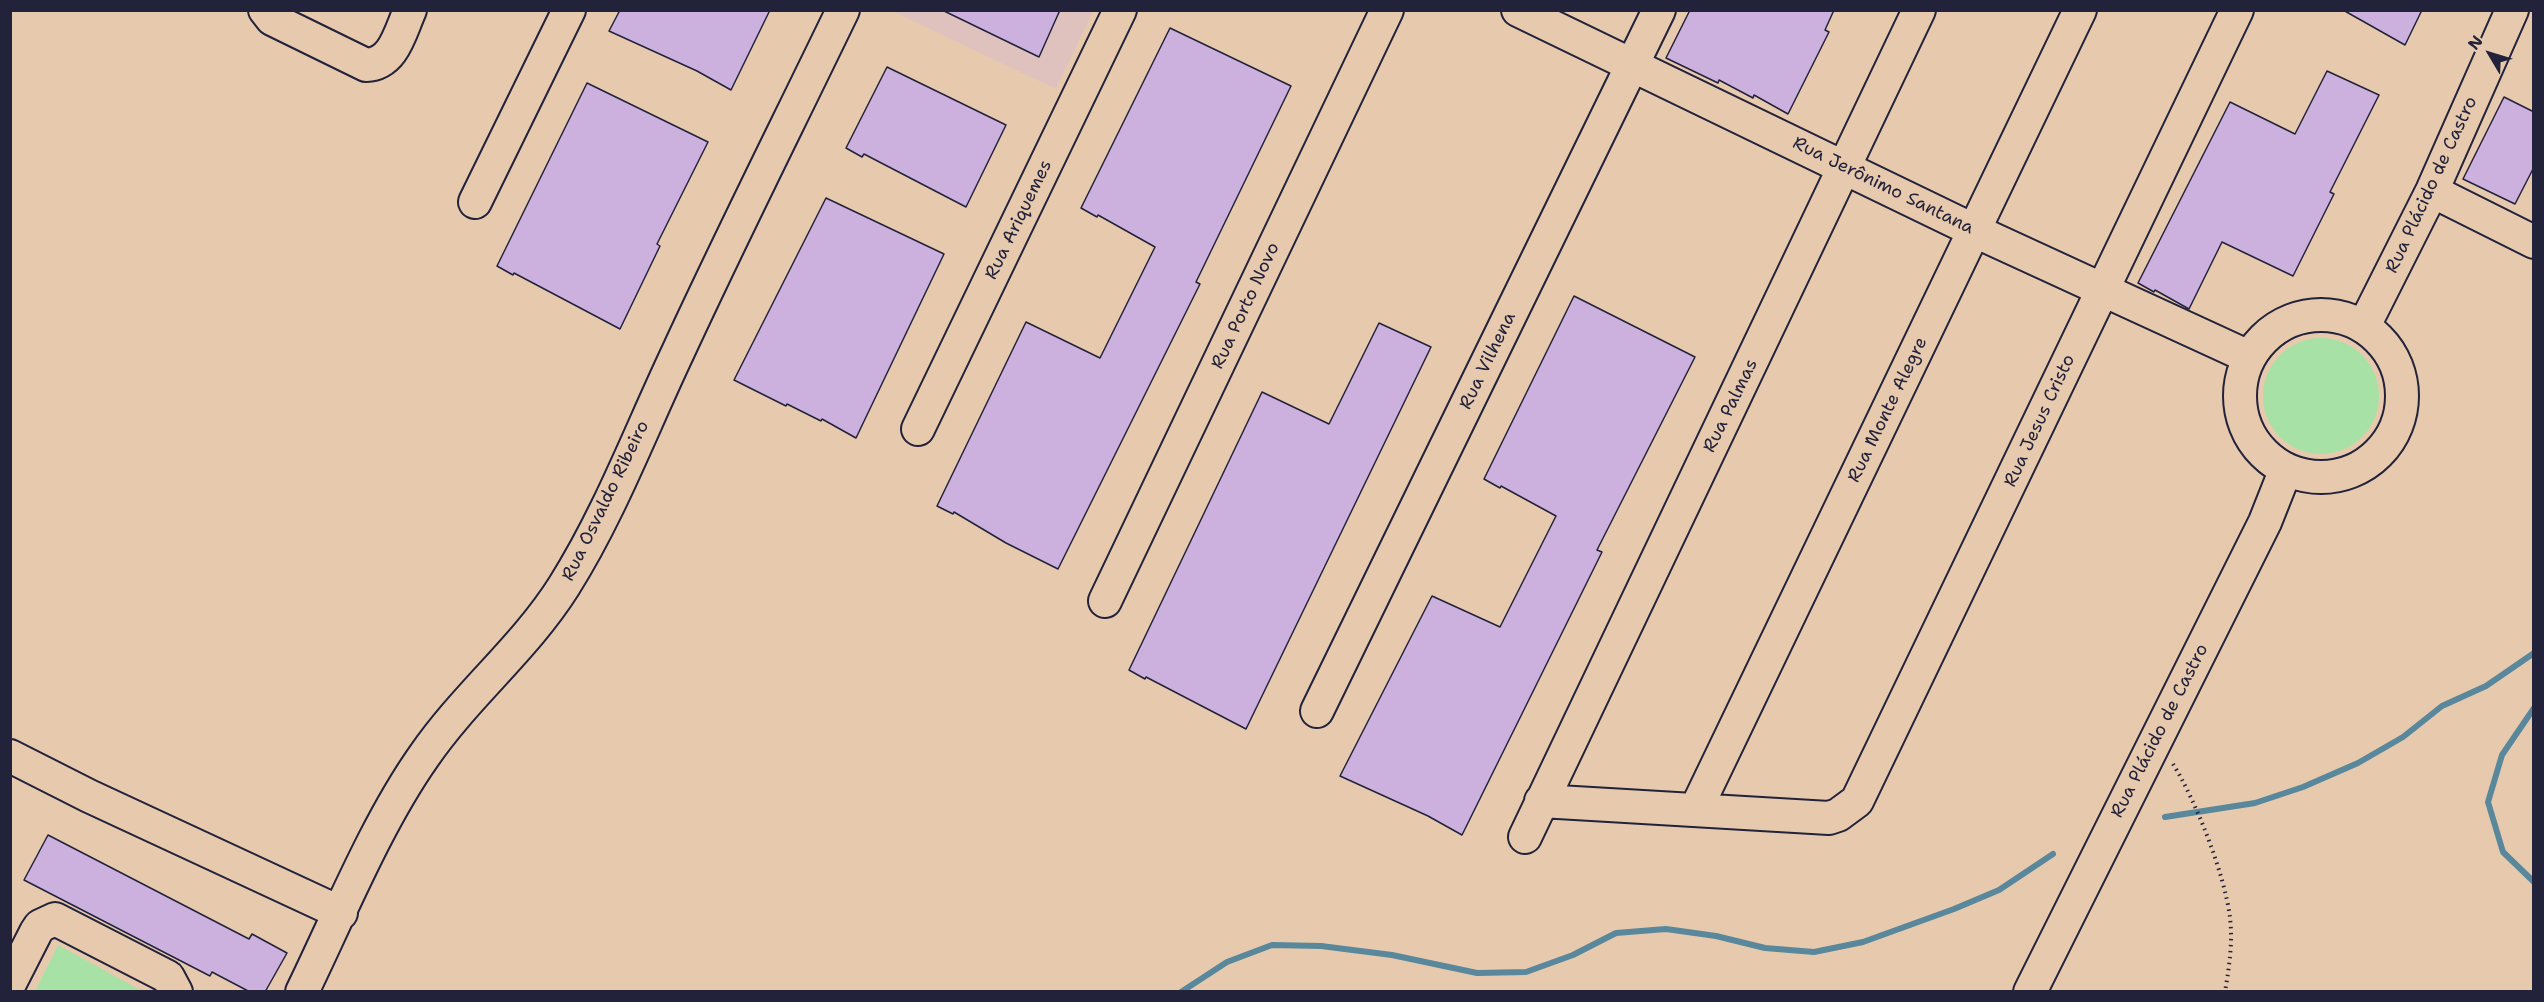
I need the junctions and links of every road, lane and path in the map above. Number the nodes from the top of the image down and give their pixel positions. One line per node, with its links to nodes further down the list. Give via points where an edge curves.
1 (265, 10): 2 (street, via 272,19 366,65 381,63 388,56)
2 (410, 10)
3 (569, 10): 16 (street)
4 (843, 10): 31 (street, Rua Osvaldo Ribeiro, via 592,538 563,588 521,644 465,703 423,756 389,813)
5 (1120, 10): 22 (street, Rua Ariquemes)
6 (1386, 10): 24 (street, Rua Porto Novo)
7 (1518, 10): 13 (street, Rua Jerônimo Santana)
8 (1659, 10): 13 (street, Rua Vilhena)
9 (1919, 10): 14 (street, Rua Palmas)
10 (2080, 10): 17 (street, Rua Monte Alegre)
11 (2237, 10): 19 (street, Rua Jesus Cristo)
12 (2512, 10): 15 (street, Rua Plácido de Castro)
13 (1633, 65): 14 (street, Rua Jerônimo Santana); 25 (street, Rua Vilhena)
14 (1845, 167): 17 (street, Rua Jerônimo Santana); 28 (street, Rua Palmas)
15 (2432, 191): 18 (street); 20 (street, Rua Plácido de Castro)
16 (475, 202)
17 (1975, 231): 19 (street, Rua Jerônimo Santana); 29 (street, Rua Monte Alegre)
18 (2534, 242)
19 (2103, 289): 21 (street, Rua Jerônimo Santana); 29 (street, Rua Jesus Cristo, via 1866,787 1848,810 1829,818)
20 (2364, 326): 21 (street, via 2340,316 2313,315 2288,321 2266,336); 23 (street, via 2385,344 2398,368 2402,394 2398,422 2385,446 2365,464 2340,475 2313,477)
21 (2249, 357): 23 (street, via 2241,382 2241,408 2249,433 2265,455)
22 (918, 429)
23 (2286, 469): 35 (street, Rua Plácido de Castro, via 2265,522)
24 (1105, 601)
25 (1317, 711)
26 (10, 756): 31 (street)
27 (2181, 777): 36 (path, via 2216,862 2230,917 2232,949)
28 (1541, 801): 29 (street); 30 (street, Rua Palmas)
29 (1696, 809)
30 (1525, 837)
31 (340, 913): 34 (street, Rua Osvaldo Ribeiro)
32 (10, 983): 33 (street, via 40,926 55,919 168,977)
33 (176, 992)
34 (302, 992)
35 (2030, 992)
36 (2225, 992)

